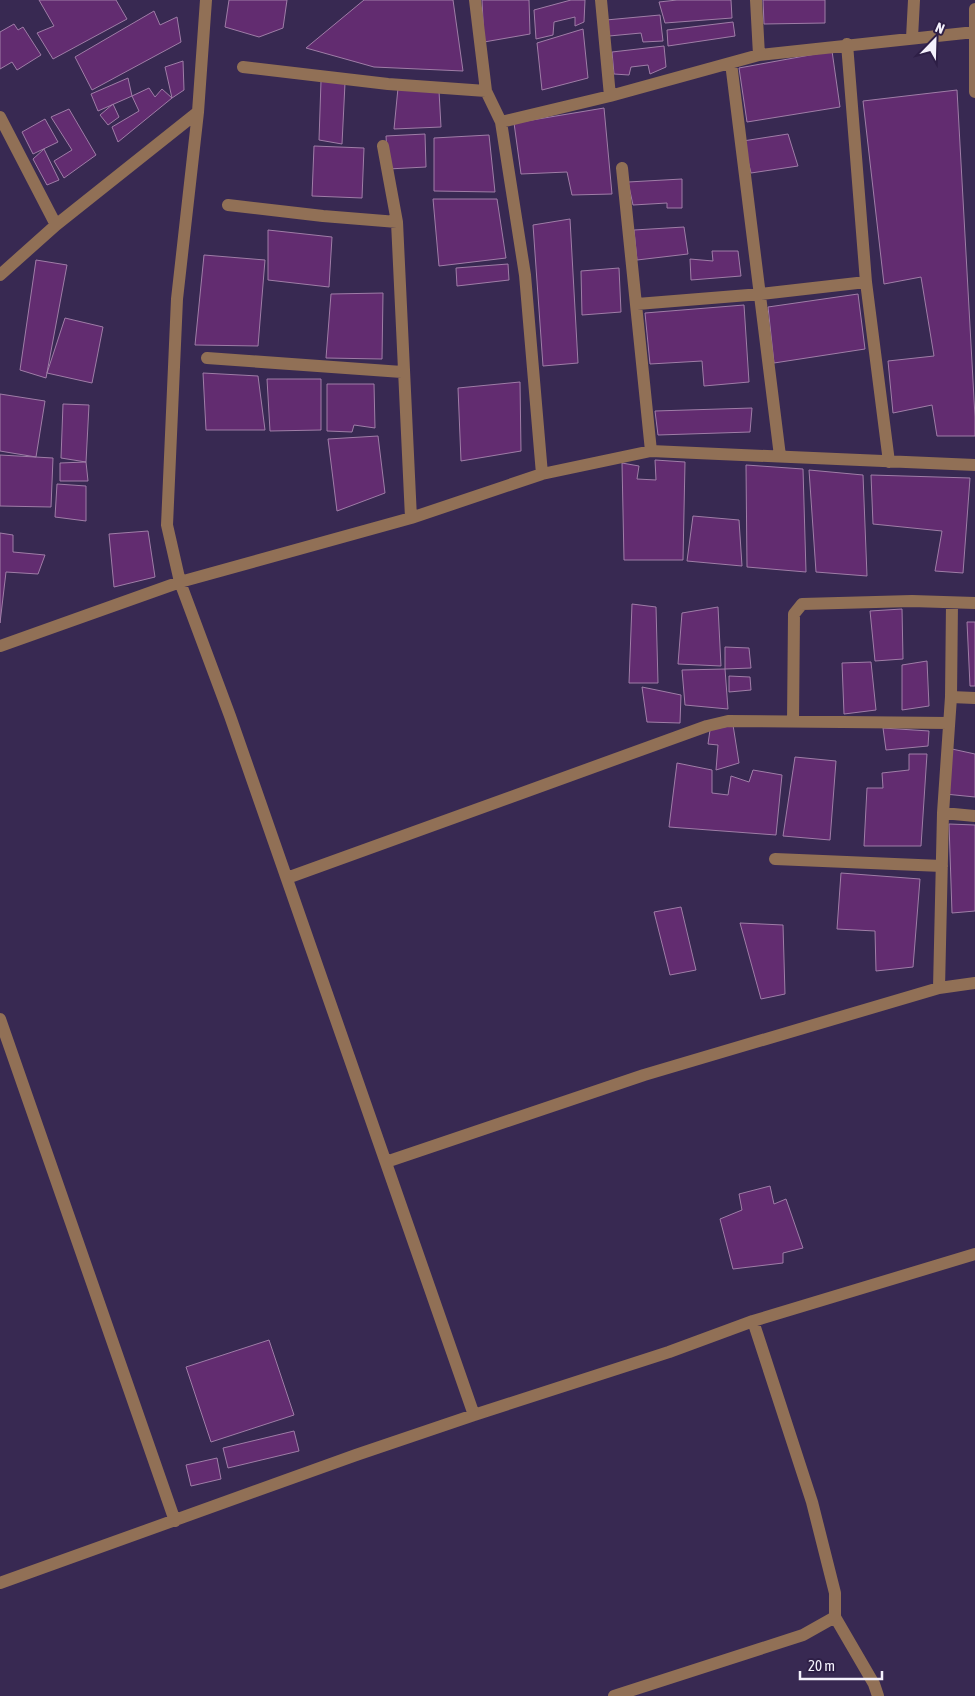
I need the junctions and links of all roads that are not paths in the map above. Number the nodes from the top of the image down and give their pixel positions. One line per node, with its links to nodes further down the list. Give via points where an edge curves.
1 (206, 0): 16 (street)
2 (475, 0): 13 (street)
3 (601, 0): 15 (street)
4 (756, 0): 10 (street)
5 (914, 0): 8 (street)
6 (975, 9): 7 (street)
7 (974, 32): 8 (street); 14 (street)
8 (912, 38): 9 (street)
9 (847, 44): 10 (street); 25 (street)
10 (759, 55): 11 (street)
11 (731, 63): 15 (street); 26 (street)
12 (243, 67): 13 (street, via 388,84)
13 (486, 91): 18 (street)
14 (975, 92)
15 (610, 96): 18 (street)
16 (198, 112): 23 (street); 36 (street, via 177,299 167,525)
17 (0, 117): 23 (street)
18 (501, 122): 34 (street, via 525,275)
19 (383, 146): 22 (street)
20 (622, 168): 27 (street)
21 (228, 205): 22 (street)
22 (397, 222): 29 (street)
23 (56, 226): 24 (street)
24 (0, 275)
25 (866, 282): 26 (street); 32 (street)
26 (761, 294): 27 (street); 31 (street)
27 (637, 304): 30 (street)
28 (207, 358): 29 (street)
29 (402, 372): 35 (street)
30 (650, 451): 31 (street); 34 (street)
31 (780, 456): 32 (street)
32 (889, 462): 33 (street)
33 (975, 466)
34 (542, 474): 35 (street)
35 (411, 518): 36 (street)
36 (180, 582): 39 (street); 48 (street)
37 (952, 603): 38 (street); 40 (street); 42 (street, via 802,604 794,614)
38 (975, 603)
39 (0, 646)
40 (951, 697): 41 (street); 43 (street)
41 (975, 698)
42 (793, 722): 43 (street); 48 (street, via 728,721 707,726)
43 (949, 723): 44 (street)
44 (943, 813): 45 (street); 47 (street)
45 (975, 816)
46 (775, 858): 47 (street)
47 (942, 866): 50 (street)
48 (287, 878): 52 (street)
49 (975, 983): 50 (street)
50 (939, 988): 52 (street, via 644,1075)
51 (0, 1019): 56 (street)
52 (386, 1162): 55 (street)
53 (975, 1254): 54 (street)
54 (753, 1322): 55 (street); 58 (street, via 812,1502 835,1593)
55 (474, 1415): 56 (street)
56 (175, 1521): 57 (street)
57 (0, 1583)
58 (835, 1617): 59 (street, via 803,1635); 60 (street)
59 (614, 1696)
60 (878, 1696)

